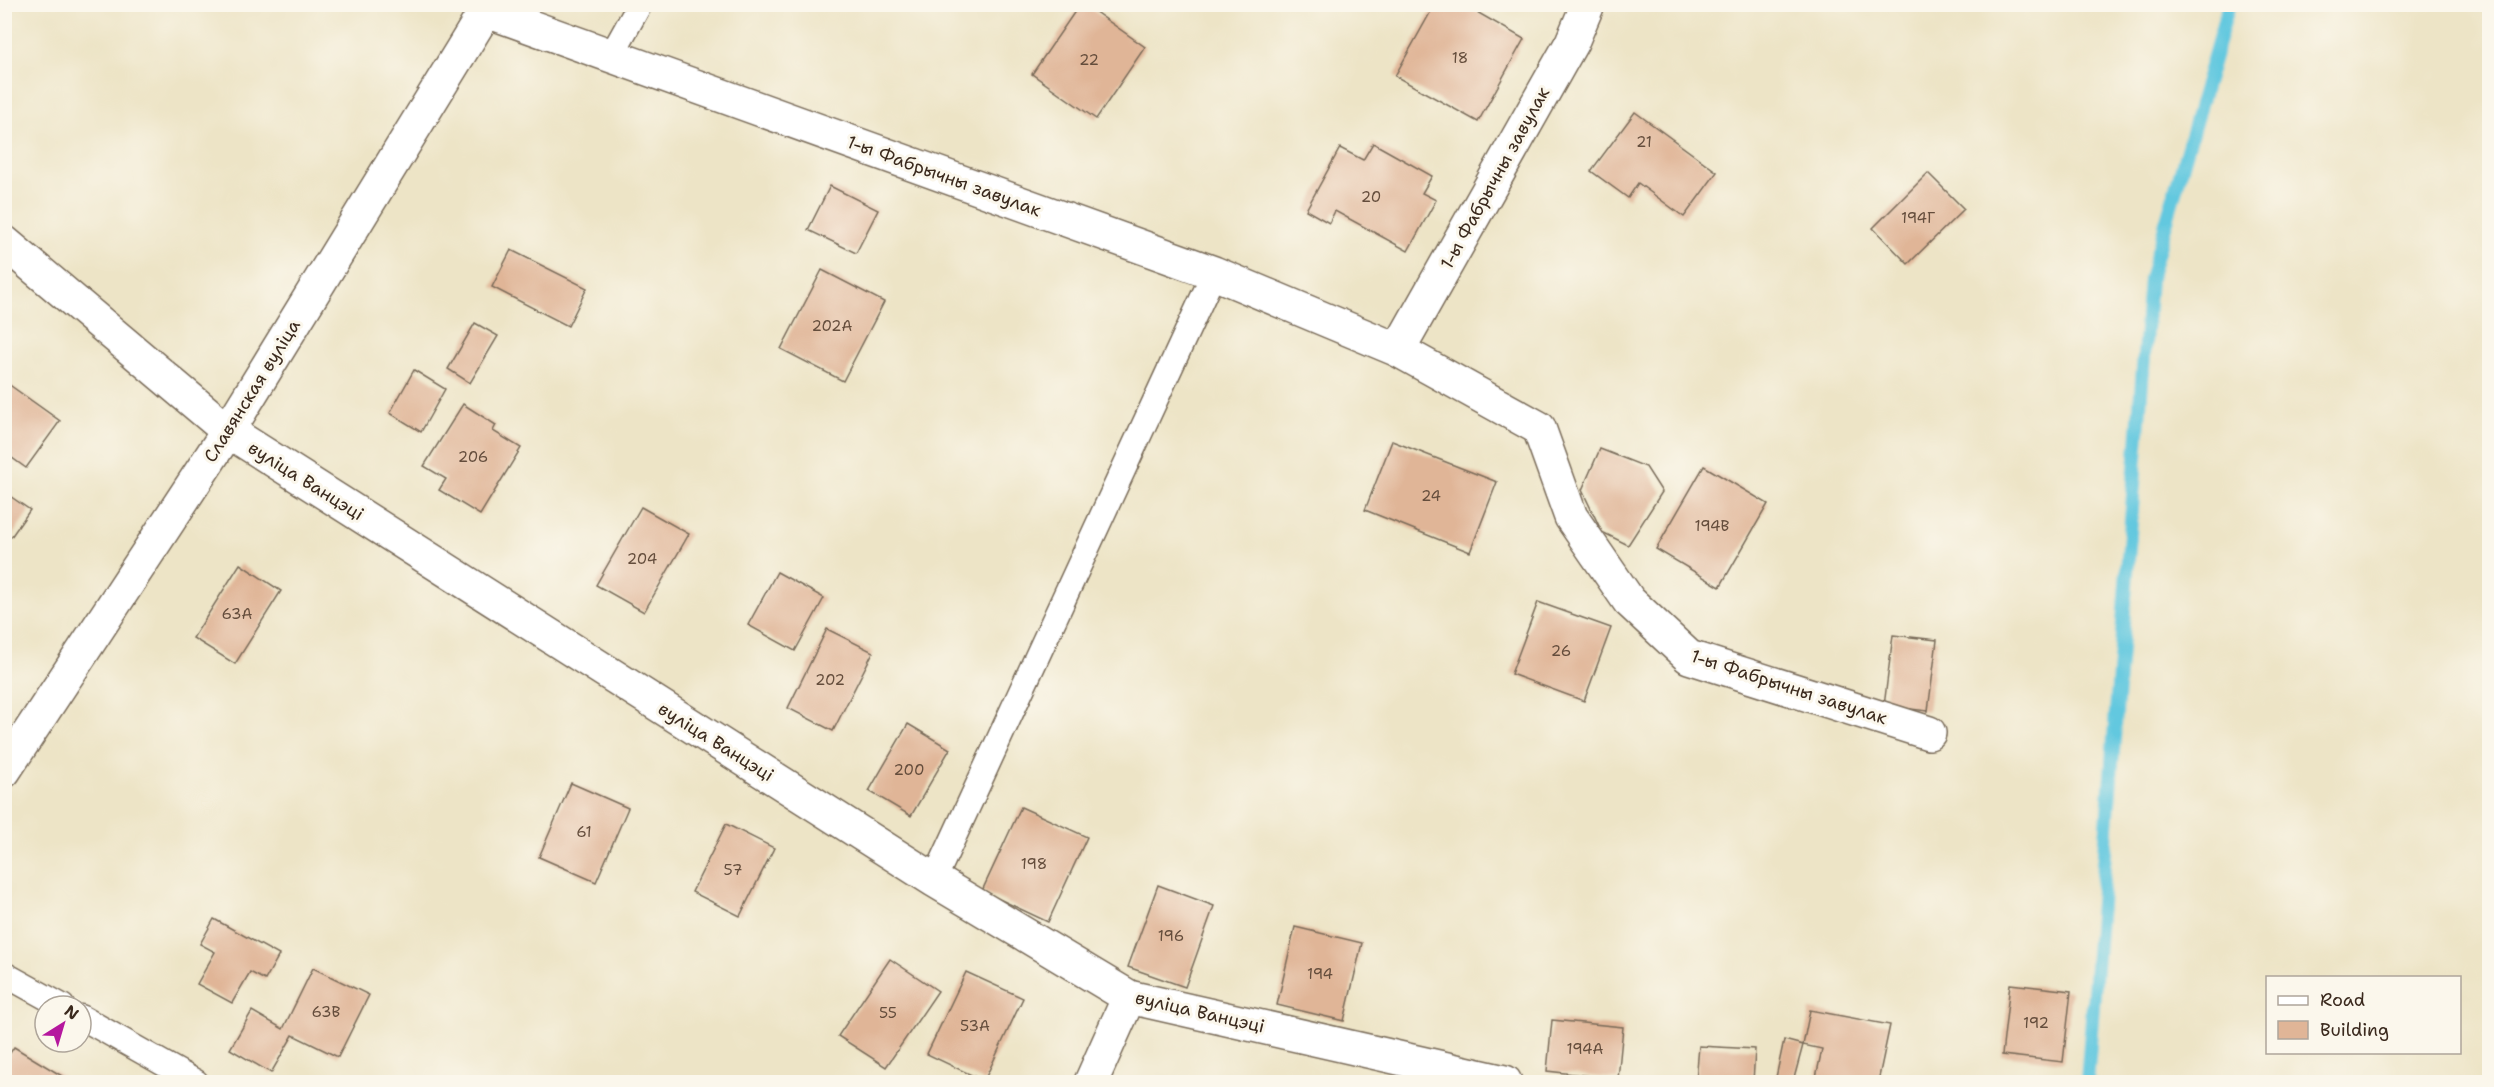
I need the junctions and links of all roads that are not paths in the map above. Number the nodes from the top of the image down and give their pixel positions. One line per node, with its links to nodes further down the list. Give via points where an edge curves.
1 (640, 4): 4 (lane)
2 (1588, 4): 7 (street, 1-ы Фабрычны завулак, via 1572,42)
3 (489, 8): 4 (street, 1-ы Фабрычны завулак); 8 (street, Славянская вуліца)
4 (611, 56): 6 (street, 1-ы Фабрычны завулак)
5 (4, 242): 8 (street, вуліца Ванцэці)
6 (1214, 273): 7 (street, 1-ы Фабрычны завулак); 11 (lane)
7 (1398, 350): 9 (street, 1-ы Фабрычны завулак, via 1539,428 1571,517 1629,601 1689,657)
8 (228, 431): 10 (street, Славянская вуліца); 11 (street, вуліца Ванцэці)
9 (1929, 733)
10 (4, 771)
11 (934, 880): 14 (street, вуліца Ванцэці)
12 (4, 974): 13 (lane)
13 (40, 994)
14 (1129, 997): 17 (street); 18 (street, вуліца Ванцэці)
15 (93, 1024): 16 (lane)
16 (196, 1083)
17 (1091, 1083)
18 (1504, 1083)

